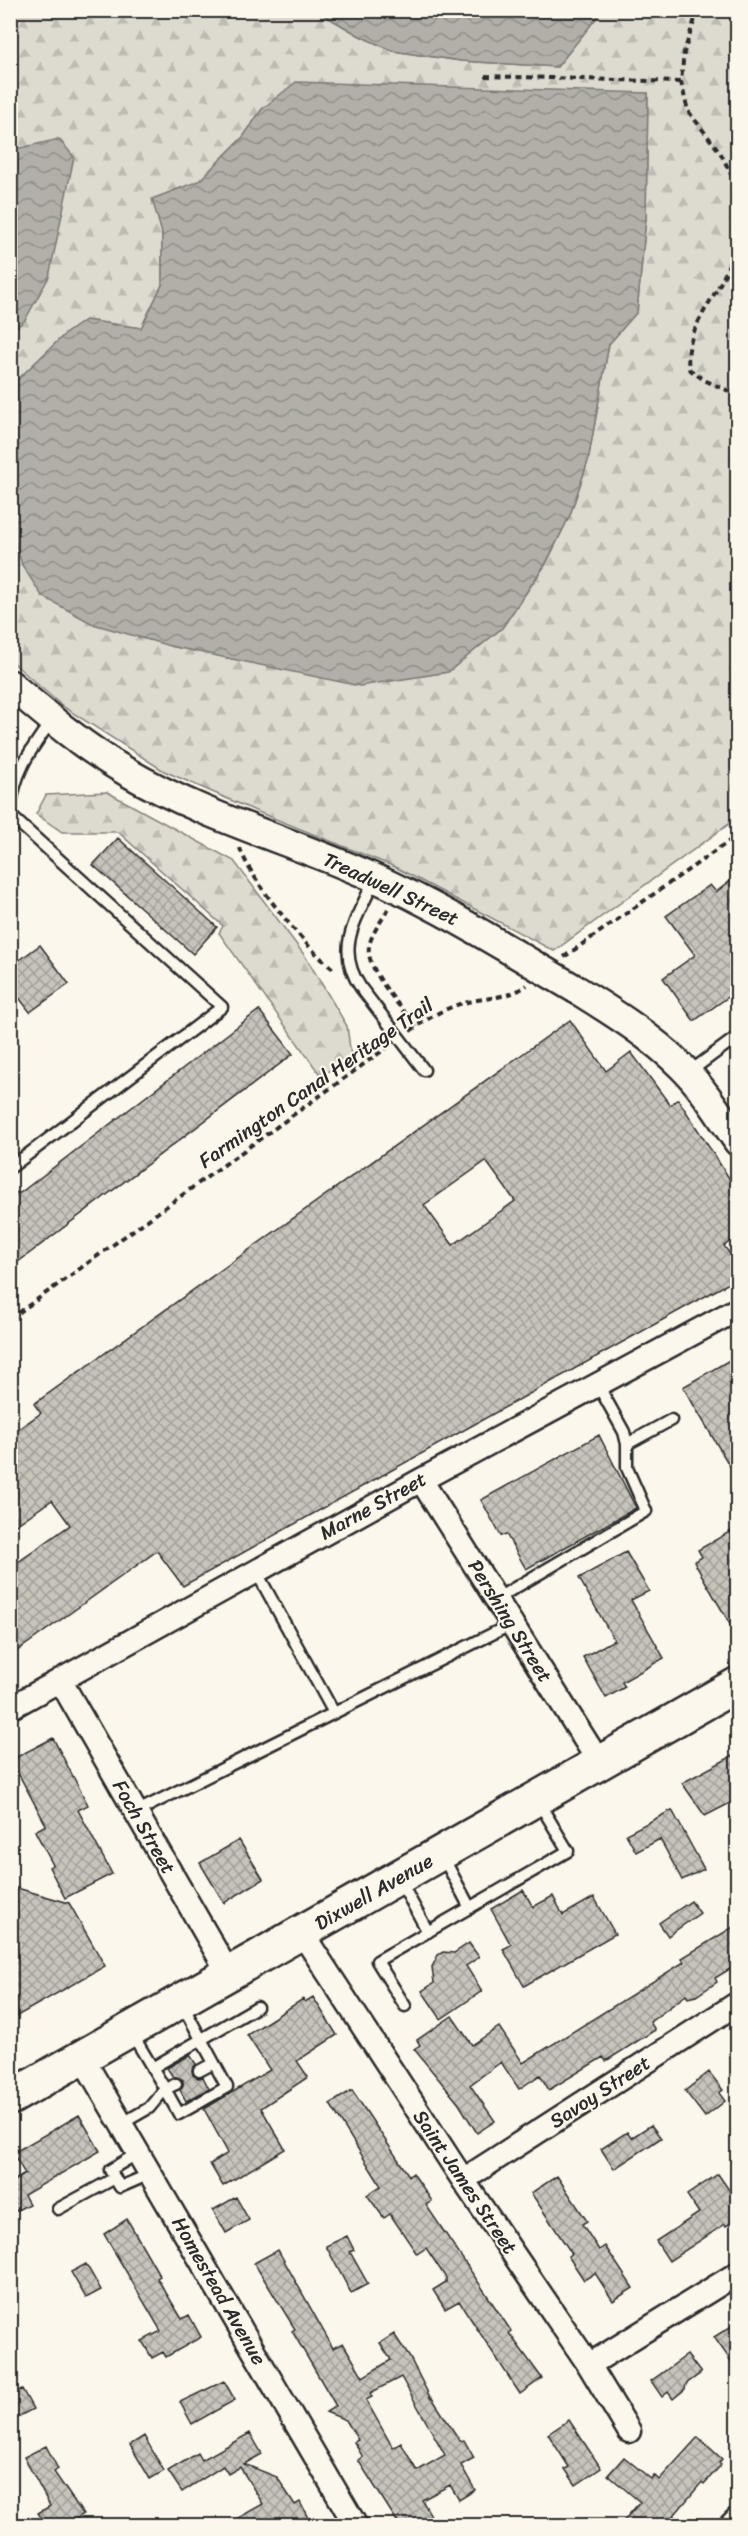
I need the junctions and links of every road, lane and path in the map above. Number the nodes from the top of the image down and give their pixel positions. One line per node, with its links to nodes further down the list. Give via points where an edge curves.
1 (698, 10): 3 (path, via 684,52)
2 (485, 76): 3 (path)
3 (681, 82): 4 (path, via 688,111 720,152)
4 (738, 188)
5 (738, 232): 6 (path, via 727,269 691,338 687,354 689,369)
6 (738, 395)
7 (10, 684): 8 (street, Treadwell Street)
8 (52, 720): 9 (lane, via 24,761 13,788); 12 (street, Treadwell Street, via 126,772)
9 (10, 813): 22 (lane, via 222,1007)
10 (738, 835): 13 (path)
11 (240, 847): 15 (path, via 251,872 303,939 331,967)
12 (371, 886): 15 (lane, via 348,945 352,974); 16 (path, via 389,907 372,937 369,957 373,969); 20 (street, Treadwell Street, bridge, via 421,899 511,951 650,1038)
13 (562, 959)
14 (528, 985): 16 (path, Farmington Canal Heritage Trail, via 501,997 465,1002 440,1011)
15 (362, 988): 18 (lane)
16 (416, 1027): 18 (path, Farmington Canal Heritage Trail)
17 (738, 1036): 20 (lane)
18 (400, 1038): 19 (lane); 24 (path, Farmington Canal Heritage Trail)
19 (424, 1070)
20 (688, 1073): 21 (street, Treadwell Street)
21 (738, 1142)
22 (10, 1168)
23 (738, 1309): 25 (street, Marne Street)
24 (10, 1319)
25 (597, 1385): 27 (lane); 28 (street, Marne Street)
26 (670, 1420): 27 (lane)
27 (627, 1444): 30 (lane, via 627,1468 646,1511)
28 (421, 1480): 29 (street, Marne Street); 30 (street, Pershing Street)
29 (256, 1571): 32 (street, Marne Street); 35 (lane)
30 (496, 1599): 31 (street, Pershing Street)
31 (512, 1624): 35 (lane); 36 (street, Pershing Street)
32 (60, 1680): 34 (street, Marne Street); 38 (street, Foch Street)
33 (738, 1684): 36 (main road, Dixwell Avenue)
34 (10, 1708)
35 (334, 1713): 38 (lane)
36 (599, 1762): 37 (main road, Dixwell Avenue)
37 (537, 1798): 39 (main road, Dixwell Avenue); 41 (lane, via 568,1851)
38 (136, 1812): 44 (street, Foch Street)
39 (441, 1853): 40 (main road, Dixwell Avenue); 41 (lane)
40 (399, 1878): 42 (lane); 43 (main road, Dixwell Avenue)
41 (470, 1908): 42 (lane)
42 (428, 1932): 47 (lane, via 376,1961)
43 (302, 1933): 44 (main road, Dixwell Avenue); 62 (street, Saint James Street)
44 (229, 1974): 45 (main road, Dixwell Avenue)
45 (180, 2001): 49 (main road, Dixwell Avenue); 50 (lane)
46 (738, 2003): 62 (street, Savoy Street)
47 (405, 2006)
48 (257, 2007): 50 (lane)
49 (130, 2030): 51 (main road, Dixwell Avenue); 53 (lane)
50 (201, 2041): 52 (lane); 53 (lane)
51 (82, 2057): 57 (main road, Dixwell Avenue); 58 (street, Homestead Avenue)
52 (214, 2063): 54 (lane); 56 (lane, via 227,2087 179,2114)
53 (152, 2068): 56 (lane)
54 (199, 2071)
55 (176, 2084): 56 (lane)
56 (165, 2089): 58 (lane, via 148,2108)
57 (10, 2098)
58 (121, 2124): 59 (street, Homestead Avenue)
59 (138, 2153): 60 (street, Homestead Avenue); 61 (lane, via 110,2170)
60 (150, 2174): 61 (lane, via 120,2187); 68 (street, Homestead Avenue)
61 (115, 2178): 63 (lane)
62 (463, 2180): 65 (street, Saint James Street)
63 (58, 2209)
64 (738, 2273): 65 (street)
65 (589, 2365): 66 (street, Saint James Street)
66 (629, 2430)
67 (738, 2518): 69 (street)
68 (356, 2526)
69 (730, 2526)

